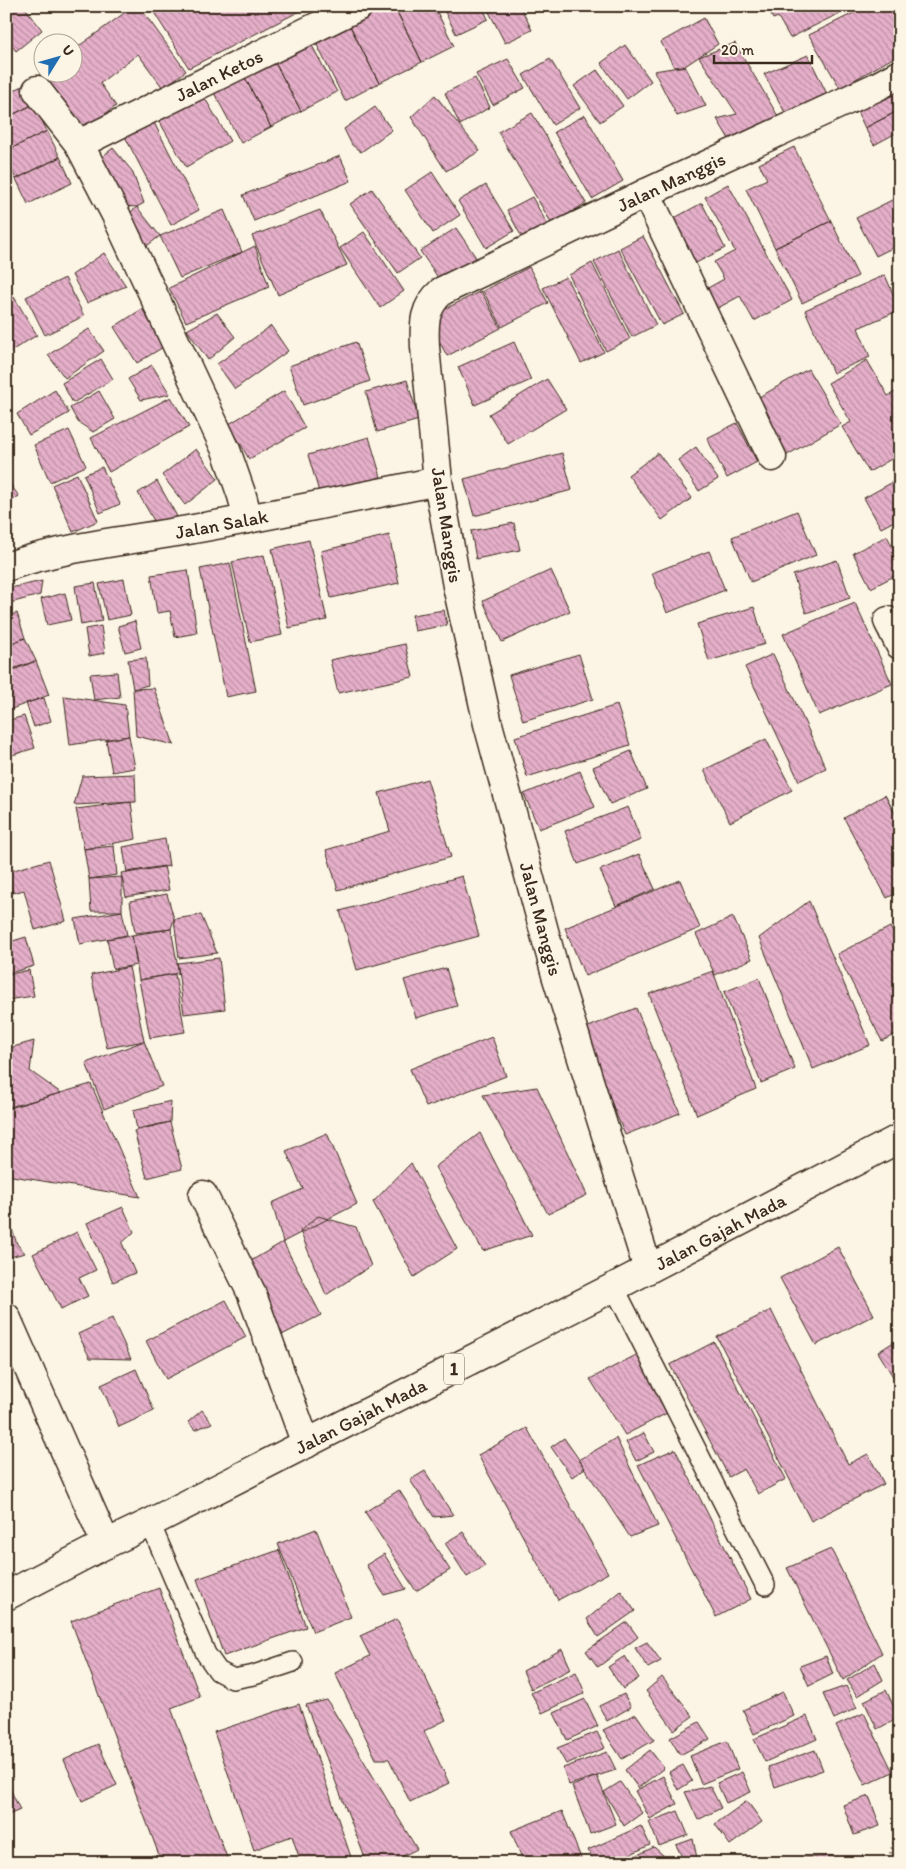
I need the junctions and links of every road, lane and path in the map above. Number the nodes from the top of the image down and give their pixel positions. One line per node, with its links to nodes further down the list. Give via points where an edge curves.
1 (359, 6): 4 (main road, Jalan Ketos)
2 (900, 74): 5 (main road, Jalan Manggis)
3 (37, 90): 4 (main road)
4 (80, 144): 8 (main road, via 226,450)
5 (646, 193): 6 (main road); 7 (main road, Jalan Manggis, via 447,289 432,300 424,326)
6 (772, 456)
7 (438, 481): 8 (main road, Jalan Salak); 12 (main road, Jalan Manggis, via 457,586 488,724 556,975)
8 (248, 519): 9 (main road, Jalan Salak, via 70,549)
9 (6, 567)
10 (900, 1138): 12 (main road, Jalan Gajah Mada / 1)
11 (203, 1195): 15 (main road, via 251,1292)
12 (645, 1258): 13 (main road, Jalan Gajah Mada / 1)
13 (614, 1287): 15 (main road, Jalan Gajah Mada / 1); 18 (lane)
14 (6, 1317): 17 (main road)
15 (306, 1444): 16 (main road, Jalan Gajah Mada / 1)
16 (150, 1523): 17 (main road, Jalan Gajah Mada / 1); 20 (lane, via 206,1654 218,1671 233,1679)
17 (106, 1544): 19 (main road, Jalan Gajah Mada / 1)
18 (765, 1585)
19 (6, 1596)
20 (293, 1662)
21 (900, 1819): 22 (path)
22 (888, 1863)

